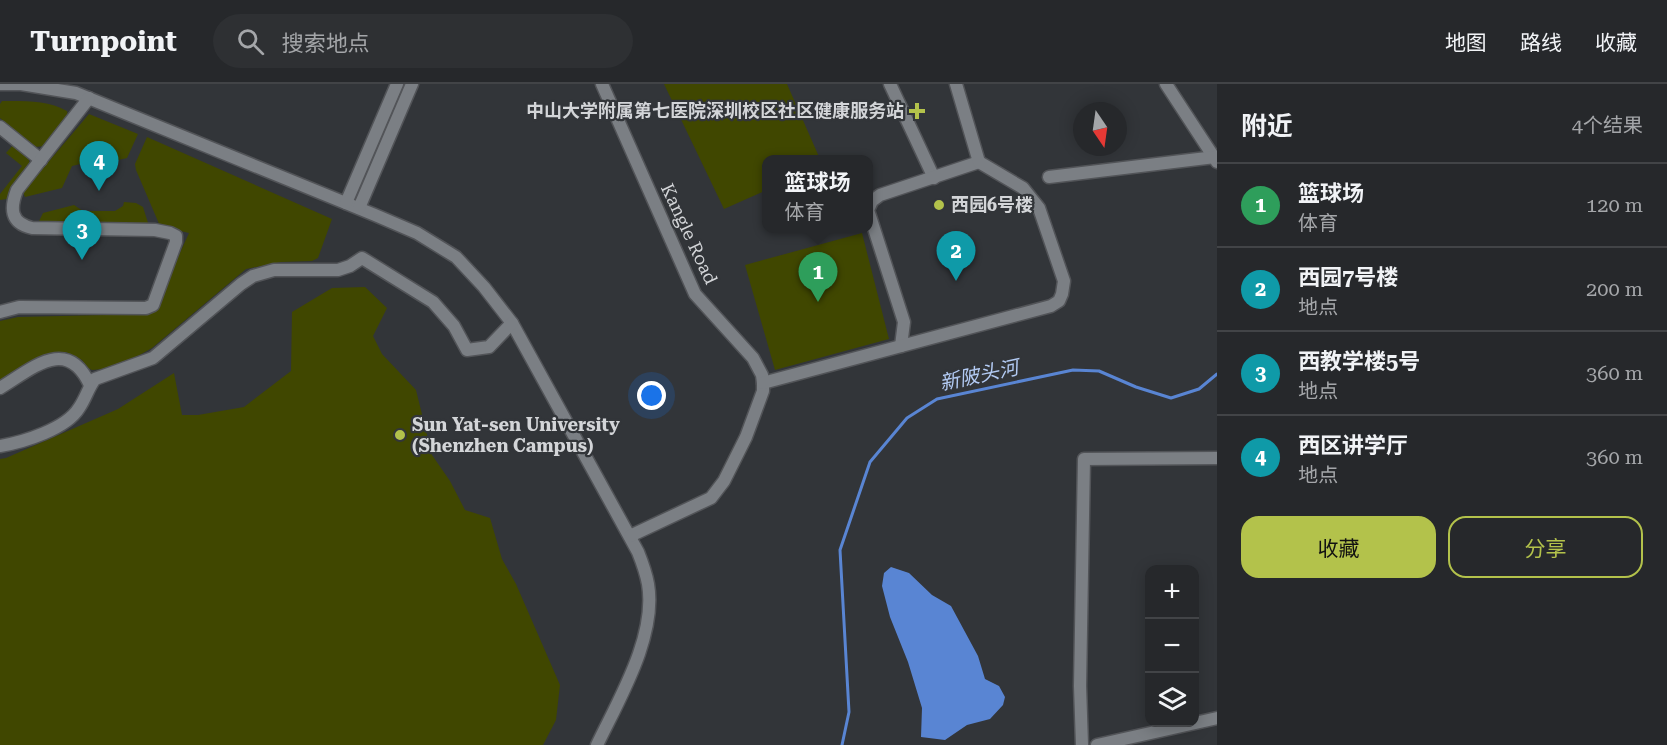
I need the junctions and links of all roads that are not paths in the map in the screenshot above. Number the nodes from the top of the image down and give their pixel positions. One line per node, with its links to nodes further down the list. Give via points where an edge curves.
1 (0, 84): 8 (street, via 54,89)
2 (397, 84): 16 (street)
3 (412, 84): 17 (street)
4 (602, 84): 22 (street, Kangle Road, via 695,294 753,358)
5 (890, 84): 14 (street)
6 (956, 84): 12 (street)
7 (1166, 84): 11 (street)
8 (88, 98): 10 (street); 16 (street)
9 (0, 127): 10 (street)
10 (41, 160): 19 (street, via 17,190 12,203 14,217 21,225 155,230 171,233 176,242 153,304 146,308 20,307)
11 (1216, 160): 13 (street)
12 (979, 162): 14 (street); 21 (street, via 1023,188 1039,208 1064,281 1062,294 1051,306)
13 (1049, 177)
14 (934, 178): 15 (street)
15 (873, 200)
16 (346, 203): 17 (street)
17 (359, 208): 20 (street, via 417,233 456,257)
18 (873, 225): 21 (street, via 904,322)
19 (0, 312)
20 (512, 323): 23 (street, via 489,347 467,350 454,326 433,303 362,258 338,270 274,270 241,284 153,358 105,374); 27 (street)
21 (901, 346): 22 (street)
22 (763, 383): 27 (street, via 746,437 711,498)
23 (90, 385): 24 (street, via 84,371 61,357 47,359); 25 (street, via 79,409 65,421 30,440)
24 (0, 388)
25 (0, 446)
26 (1217, 458): 30 (street, via 1084,459)
27 (630, 536): 29 (street, via 648,584 648,623)
28 (1217, 718): 31 (street)
29 (597, 745)
30 (1082, 745)
31 (1097, 745)

